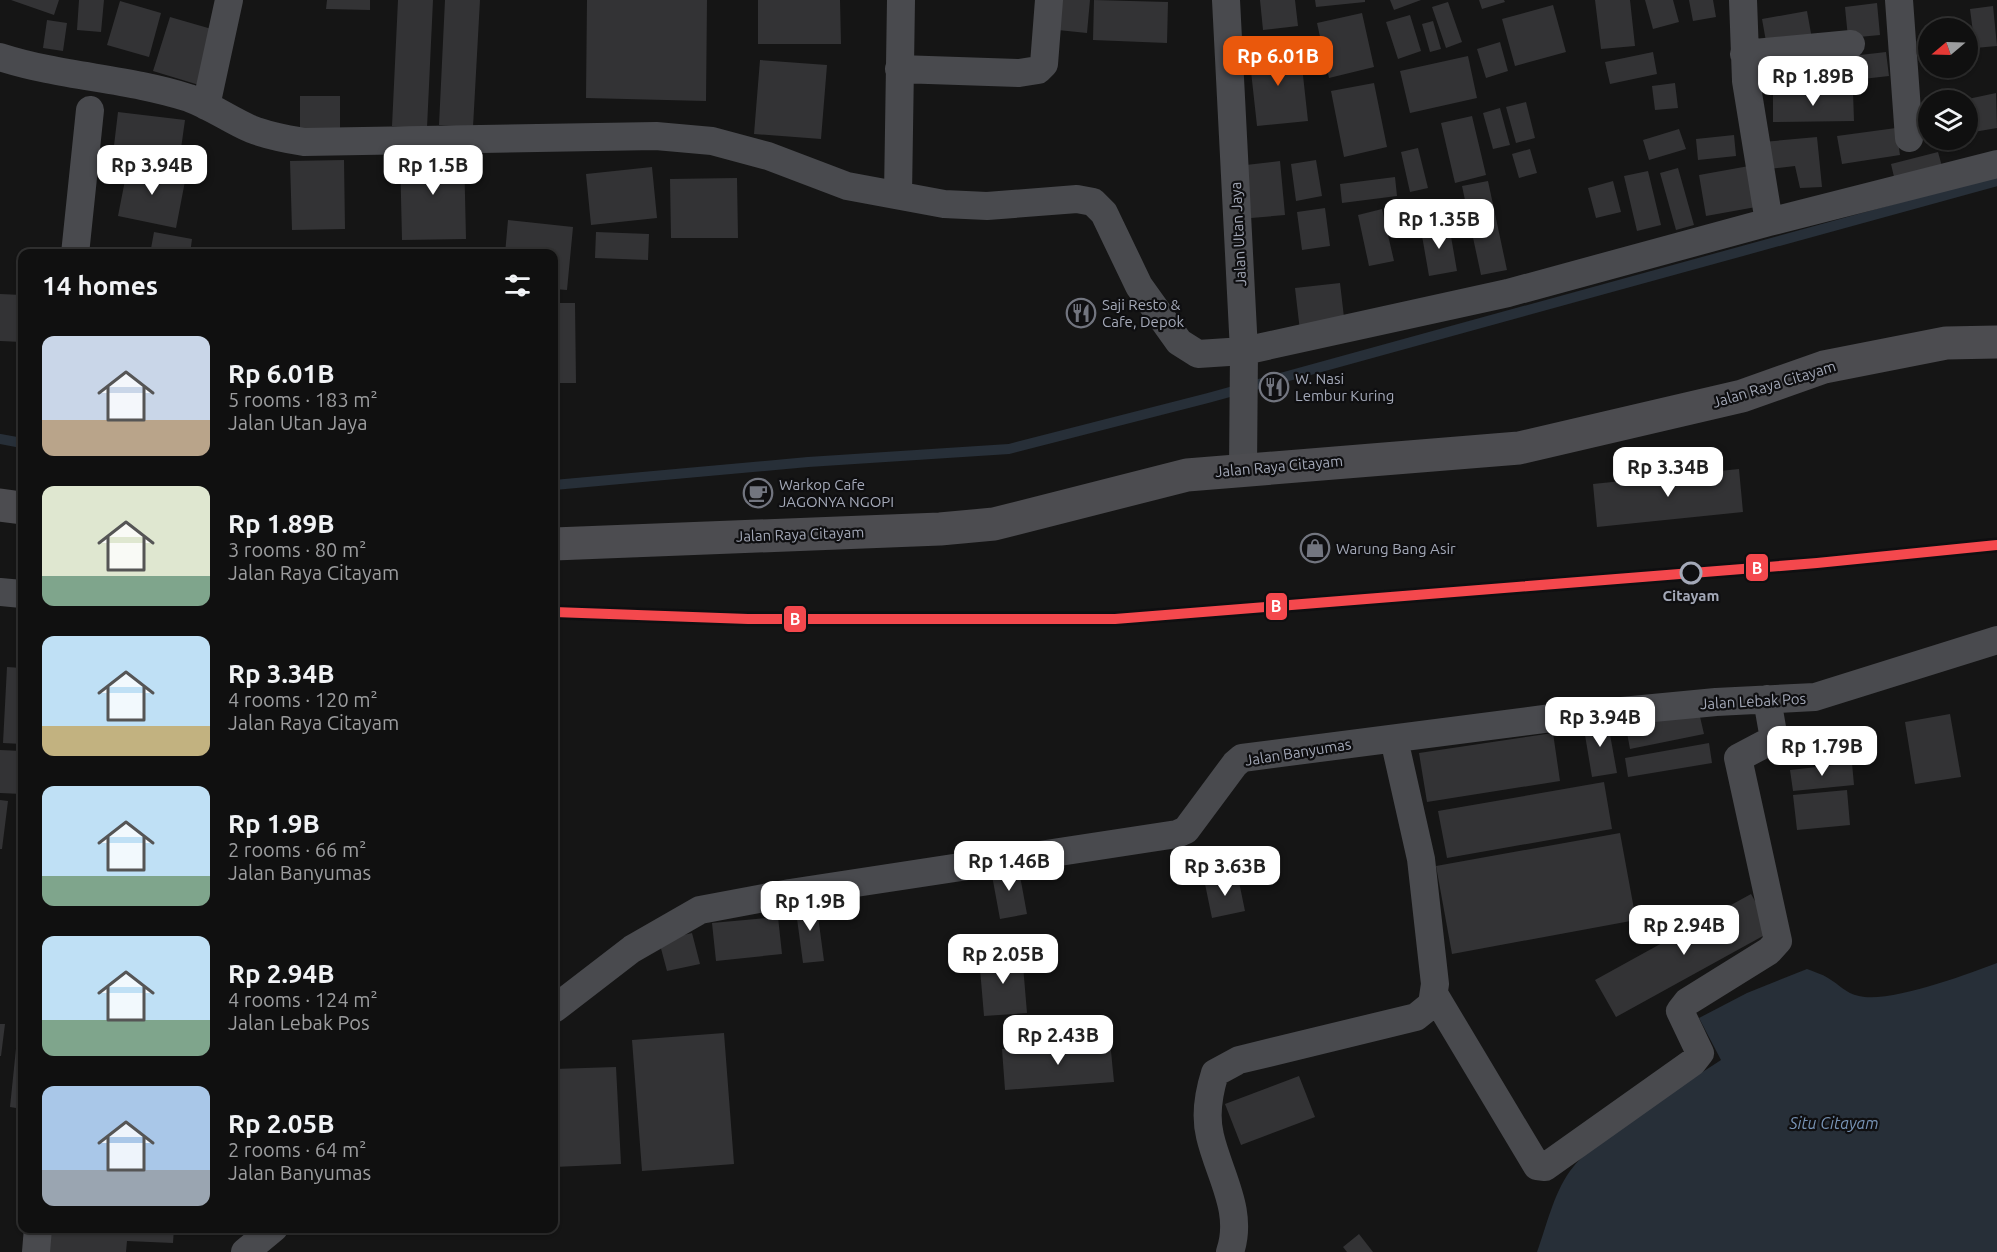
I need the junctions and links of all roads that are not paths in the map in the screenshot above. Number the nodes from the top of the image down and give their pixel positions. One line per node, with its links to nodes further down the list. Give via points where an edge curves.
1 (229, 0): 11 (street)
2 (901, 0): 10 (street)
3 (1049, 0): 10 (street, via 1044,64 1038,70 1019,73)
4 (1226, 0): 19 (street, Jalan Utan Jaya)
5 (1743, 0): 8 (street)
6 (1907, 1): 13 (street)
7 (1851, 45): 8 (street)
8 (1744, 54): 16 (street)
9 (0, 57): 11 (street, via 29,66 147,87)
10 (899, 69): 15 (street)
11 (206, 106): 15 (street, via 249,128 304,142 656,136 712,141 768,156 847,186)
12 (90, 110): 17 (street)
13 (1910, 138)
14 (1997, 164): 16 (street)
15 (898, 195): 19 (street, via 944,204 987,206 1077,199 1092,202 1104,213 1139,286 1179,342 1198,354)
16 (1769, 222): 19 (street)
17 (76, 249)
18 (1997, 342): 20 (main road, Jalan Raya Citayam, via 1946,343 1824,367 1742,396 1519,448)
19 (1244, 364): 20 (street, Jalan Utan Jaya)
20 (1243, 469): 23 (main road, Jalan Raya Citayam, via 1187,475 994,524)
21 (0, 505): 22 (main road)
22 (18, 507)
23 (558, 544)
24 (0, 592): 25 (street)
25 (18, 594)
26 (1997, 640): 27 (street, Jalan Lebak Pos, via 1815,697)
27 (1767, 699): 28 (street, Jalan Lebak Pos, via 1559,717); 29 (street, via 1774,739 1738,758 1778,941 1769,951 1687,1002 1680,1011 1700,1053 1693,1062 1545,1167 1537,1166)
28 (1394, 739): 29 (street, via 1421,858); 30 (street, Jalan Banyumas, via 1242,758 1186,831 1178,834 700,910 632,949)
29 (1434, 994): 35 (street, via 1432,1004 1416,1017 1239,1060 1215,1073 1210,1088 1209,1136 1232,1204 1234,1240)
30 (558, 1006)
31 (38, 1233): 33 (street)
32 (272, 1238): 34 (street)
33 (36, 1252)
34 (244, 1252)
35 (1230, 1252)

